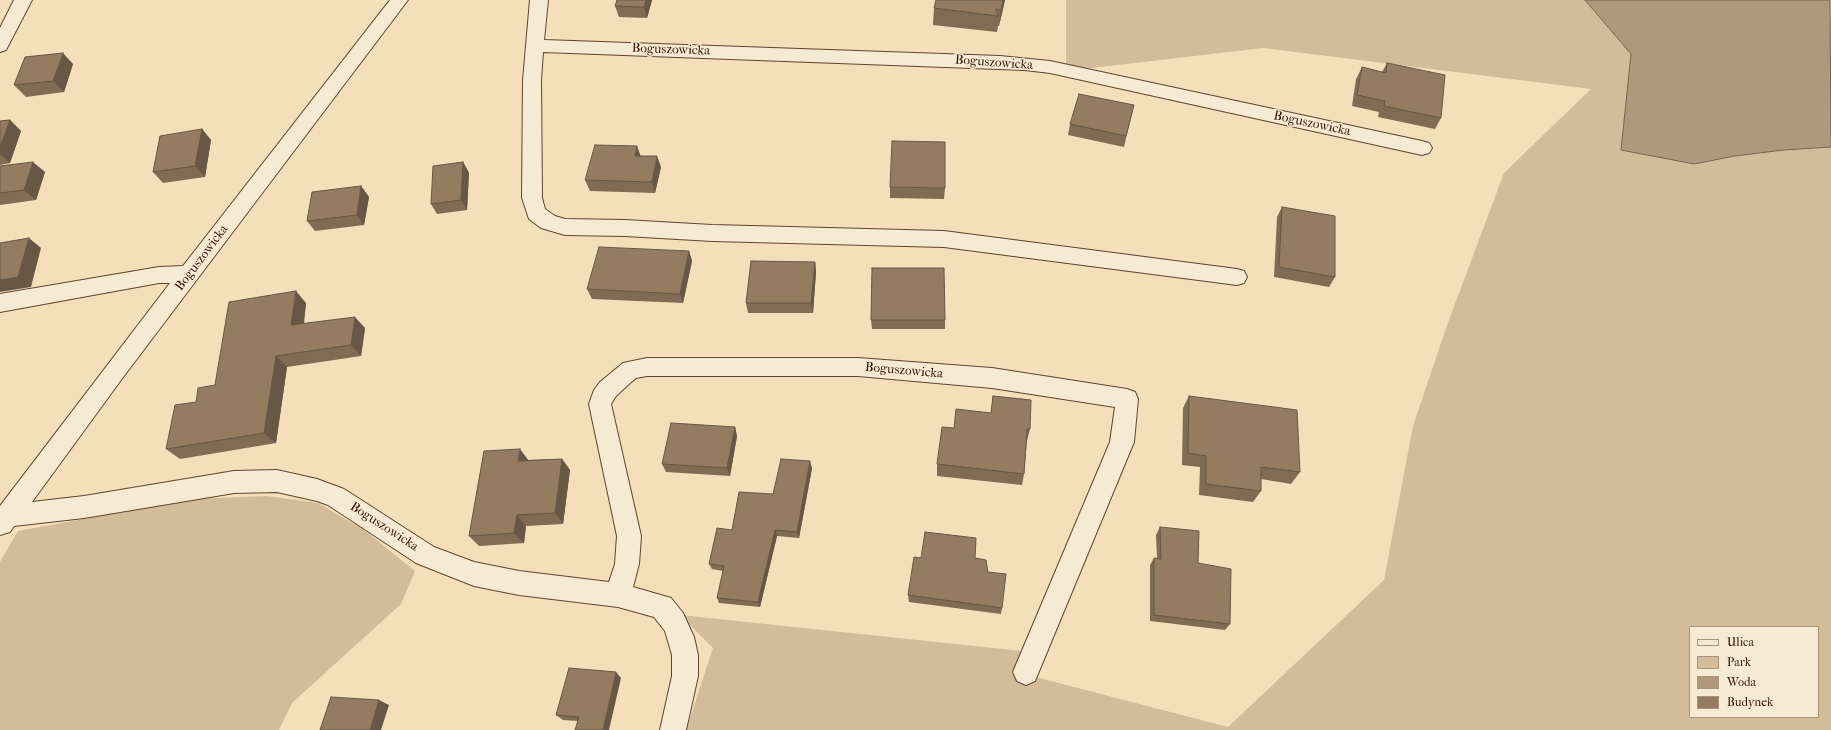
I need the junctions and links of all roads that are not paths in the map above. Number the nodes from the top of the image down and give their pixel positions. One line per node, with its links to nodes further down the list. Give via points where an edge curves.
1 (23, 0): 4 (street)
2 (398, 0): 7 (street, Boguszowicka)
3 (539, 0): 5 (street)
4 (0, 46)
5 (535, 46): 6 (street, Boguszowicka, via 1000,62 1050,67); 8 (street, via 532,80 532,198 536,213 554,224 712,233 944,239)
6 (1422, 148)
7 (190, 274): 9 (street, via 159,275); 10 (street, Boguszowicka)
8 (1236, 276)
9 (0, 303)
10 (3, 521): 11 (street, Boguszowicka, via 205,486 276,481 297,484 336,497 425,555 474,574 518,583)
11 (618, 595): 12 (street, Boguszowicka, via 627,564 629,536 600,404 608,388 631,370 647,367 858,367 992,378 1127,399 1122,442); 13 (street, Boguszowicka, via 662,607 674,622 681,637 686,676)
12 (1026, 672)
13 (673, 730)

